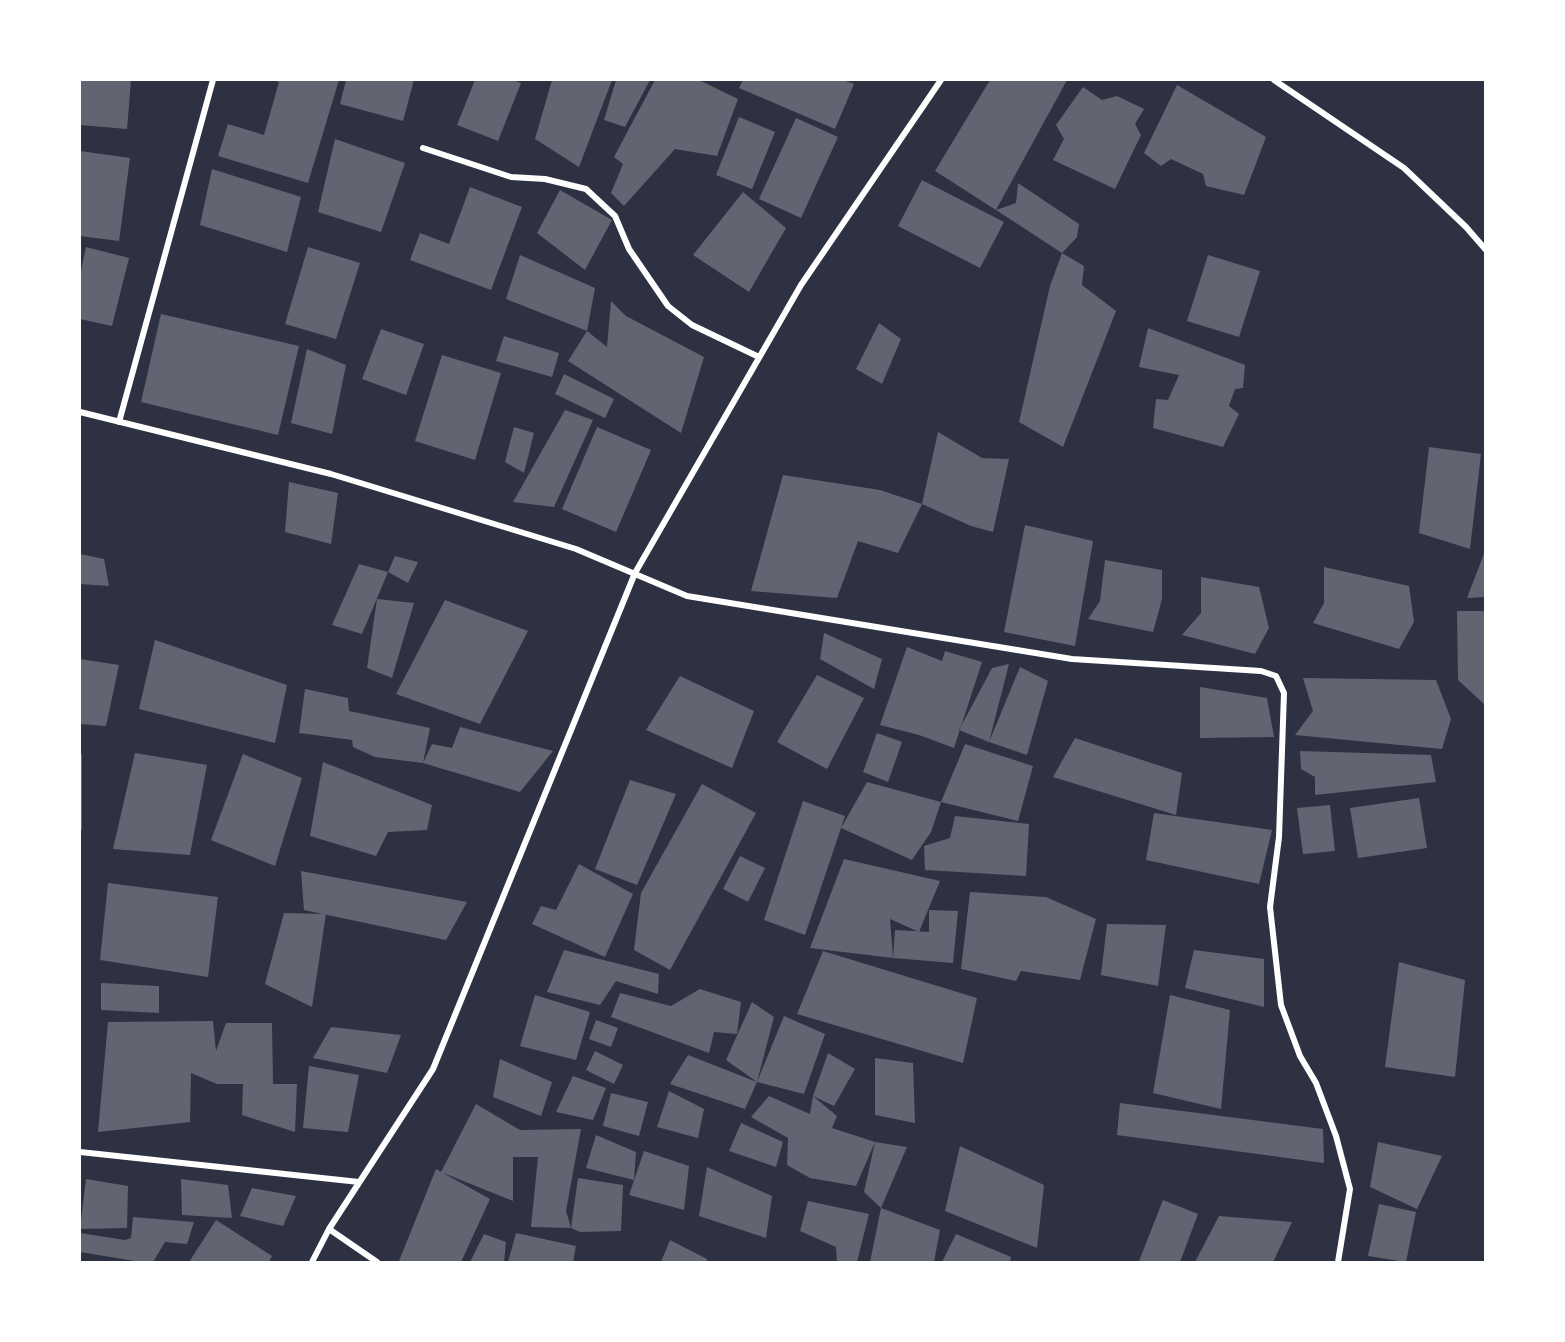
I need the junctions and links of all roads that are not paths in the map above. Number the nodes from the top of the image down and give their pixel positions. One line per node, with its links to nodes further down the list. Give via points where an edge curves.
1 (213, 80): 8 (street)
2 (941, 80): 6 (street, via 801,285)
3 (1274, 80): 5 (street, via 1404,168)
4 (423, 148): 6 (street, via 511,177 545,179 586,189 615,216 629,249 668,306 692,325)
5 (1485, 250)
6 (759, 357): 9 (street)
7 (80, 412): 8 (street)
8 (119, 422): 9 (street, via 331,474 576,549)
9 (635, 573): 11 (street, via 433,1070); 15 (street, via 687,596 1072,658 1261,671 1276,676 1284,693 1279,837 1270,907 1281,1005 1336,1136 1350,1189)
10 (80, 1152): 11 (street)
11 (359, 1182): 12 (street)
12 (329, 1229): 13 (street); 14 (street)
13 (312, 1263)
14 (377, 1263)
15 (1338, 1263)

